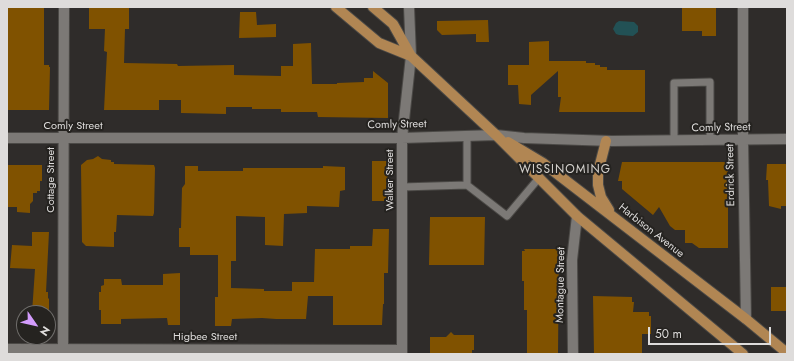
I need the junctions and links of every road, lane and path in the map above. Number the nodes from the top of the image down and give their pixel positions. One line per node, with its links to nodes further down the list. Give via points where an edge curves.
1 (64, 7): 10 (street, Cottage Street)
2 (336, 7): 6 (main road, Harbison Avenue, via 379,43)
3 (373, 7): 6 (main road, Harbison Avenue, via 393,24)
4 (409, 7): 6 (street, Walker Street)
5 (743, 7): 12 (street, Erdrick Street)
6 (411, 56): 7 (main road, Harbison Avenue); 11 (street, Walker Street)
7 (496, 135): 8 (street, Comly Street); 16 (street, Comly Street); 17 (main road, Harbison Avenue); 20 (main road, Harbison Avenue, via 543,163)
8 (467, 136): 11 (street, Comly Street); 18 (lane)
9 (7, 138): 10 (street, Comly Street)
10 (63, 138): 11 (street, Comly Street); 24 (street, Cottage Street)
11 (402, 138): 19 (street, Walker Street)
12 (743, 139): 13 (street, Comly Street); 15 (street, Comly Street); 22 (street, Erdrick Street)
13 (787, 139)
14 (674, 140): 15 (street, Comly Street); 15 (lane, via 674,83 710,82); 16 (street, Comly Street)
15 (710, 140)
16 (606, 141): 20 (main road, via 598,172 598,185 601,197)
17 (539, 178): 18 (lane, via 507,216); 21 (main road, Harbison Avenue)
18 (467, 185): 19 (lane)
19 (402, 187): 25 (street, Walker Street)
20 (612, 215): 22 (main road, Harbison Avenue)
21 (577, 216): 27 (street, Montague Street, via 572,260); 28 (main road, Harbison Avenue)
22 (746, 319): 26 (main road, Harbison Avenue)
23 (7, 349): 24 (street, Higbee Street)
24 (63, 352): 25 (street, Higbee Street)
25 (402, 352)
26 (787, 353)
27 (573, 354)
28 (743, 354)

